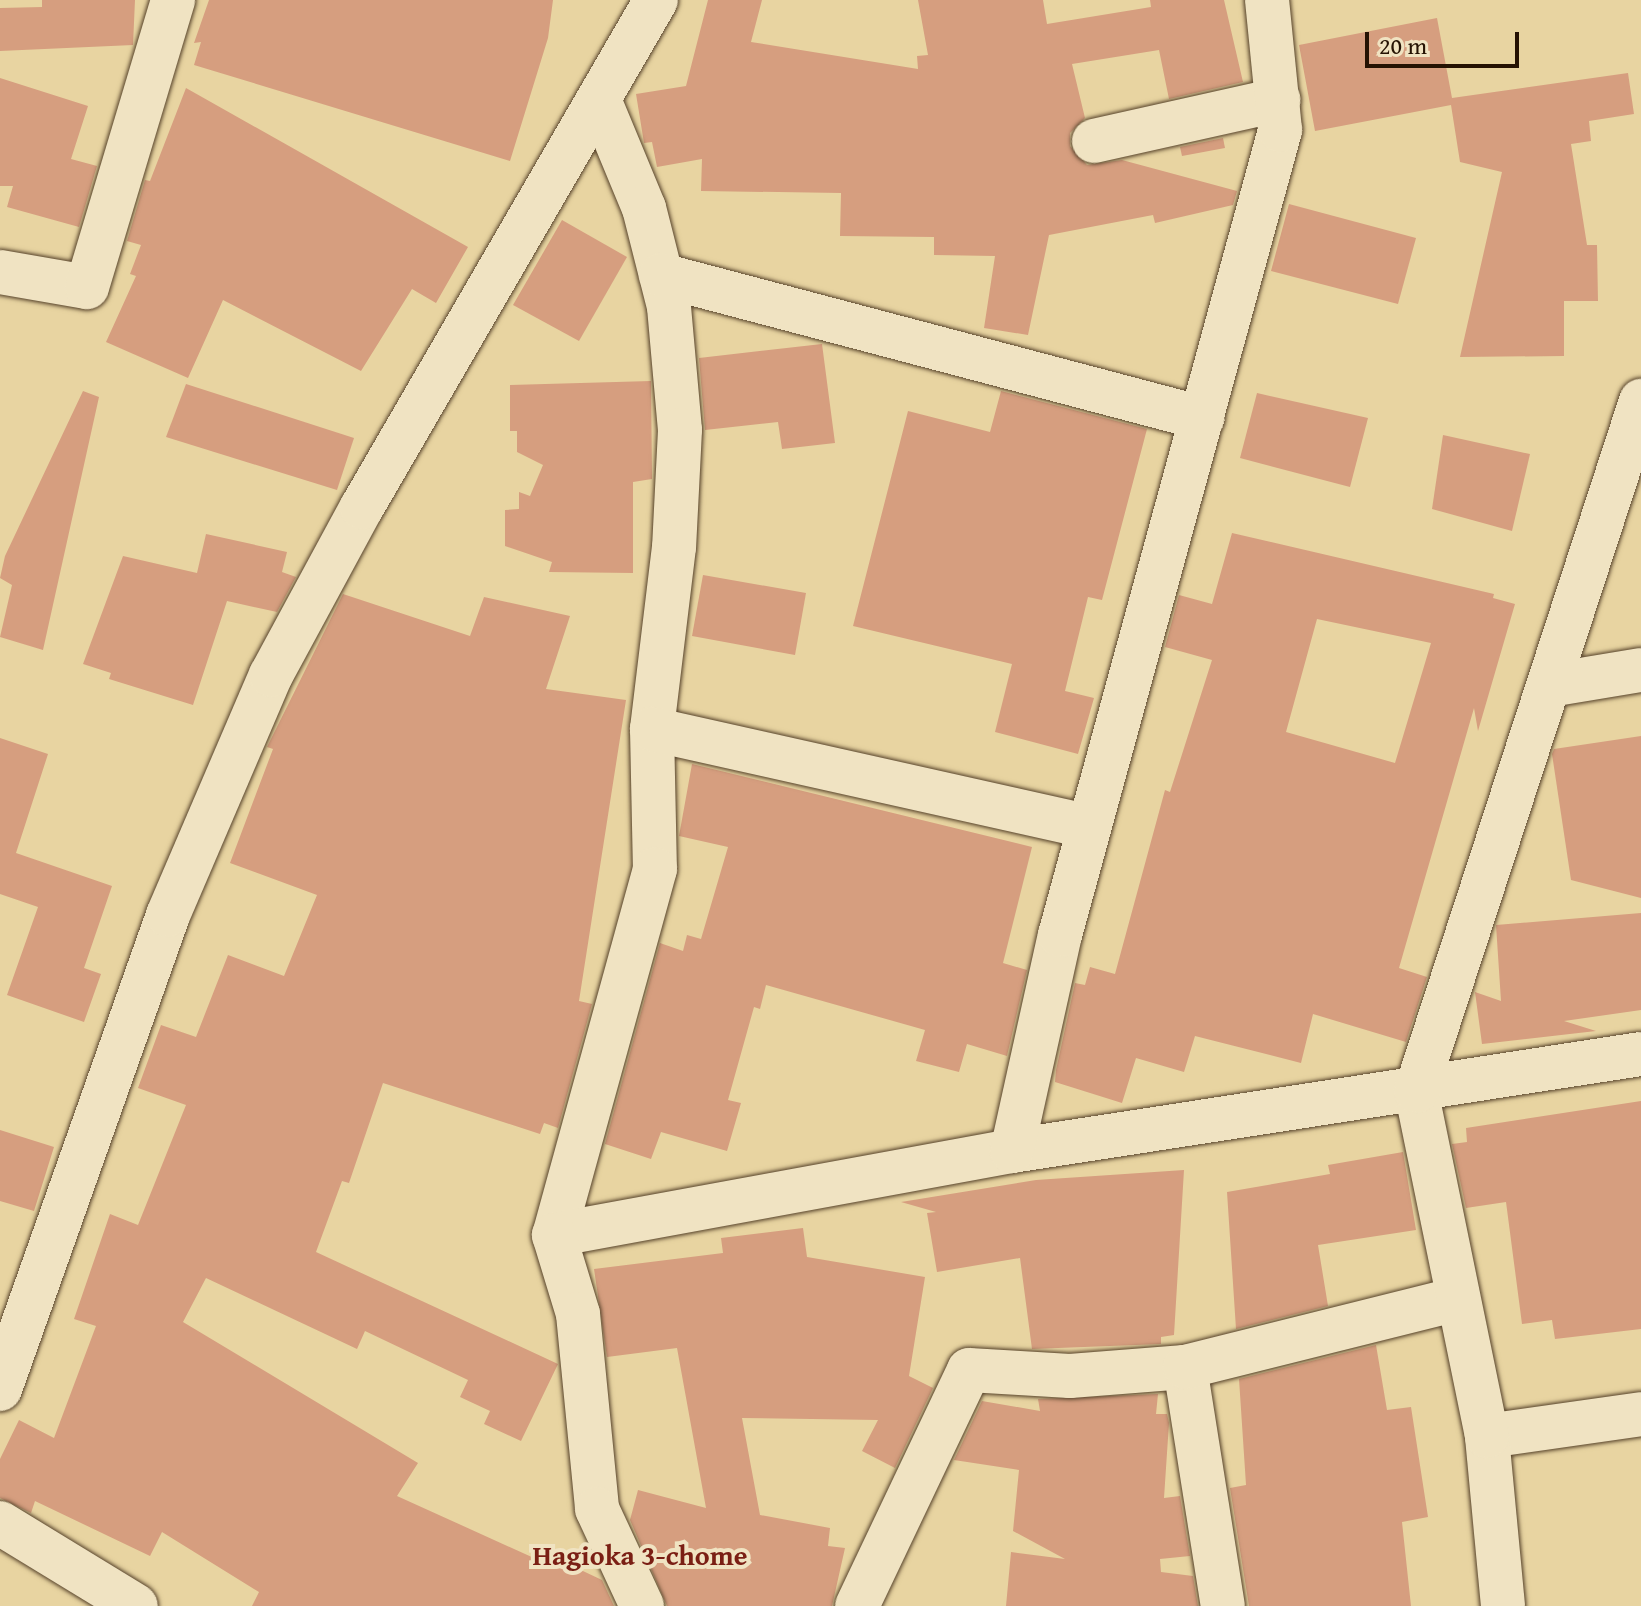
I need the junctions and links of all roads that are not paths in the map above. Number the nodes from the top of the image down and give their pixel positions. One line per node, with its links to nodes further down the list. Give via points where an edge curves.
1 (173, 0): 7 (street, via 87,287)
2 (656, 0): 5 (street)
3 (1267, 0): 4 (street)
4 (1278, 100): 6 (street); 10 (street, via 1280,130)
5 (600, 102): 8 (street, via 644,208); 21 (street, via 362,507 271,675 168,915)
6 (1094, 141)
7 (0, 272)
8 (661, 275): 10 (street); 13 (street, via 669,307 680,430 674,547)
9 (1641, 401): 12 (street)
10 (1202, 418): 14 (street)
11 (1641, 670): 12 (street)
12 (1550, 685): 16 (street)
13 (652, 729): 14 (street); 18 (street, via 655,869)
14 (1089, 827): 17 (street)
15 (1641, 1054): 16 (street)
16 (1416, 1091): 17 (street); 19 (street)
17 (1012, 1151): 18 (street)
18 (554, 1235): 26 (street, via 578,1314 597,1509)
19 (1458, 1299): 20 (street); 23 (street)
20 (1185, 1367): 27 (street, via 1070,1376 969,1370); 28 (street)
21 (0, 1389)
22 (1641, 1414): 23 (street)
23 (1487, 1436): 29 (street)
24 (0, 1523): 25 (street)
25 (136, 1606)
26 (642, 1606)
27 (857, 1606)
28 (1223, 1606)
29 (1503, 1606)

